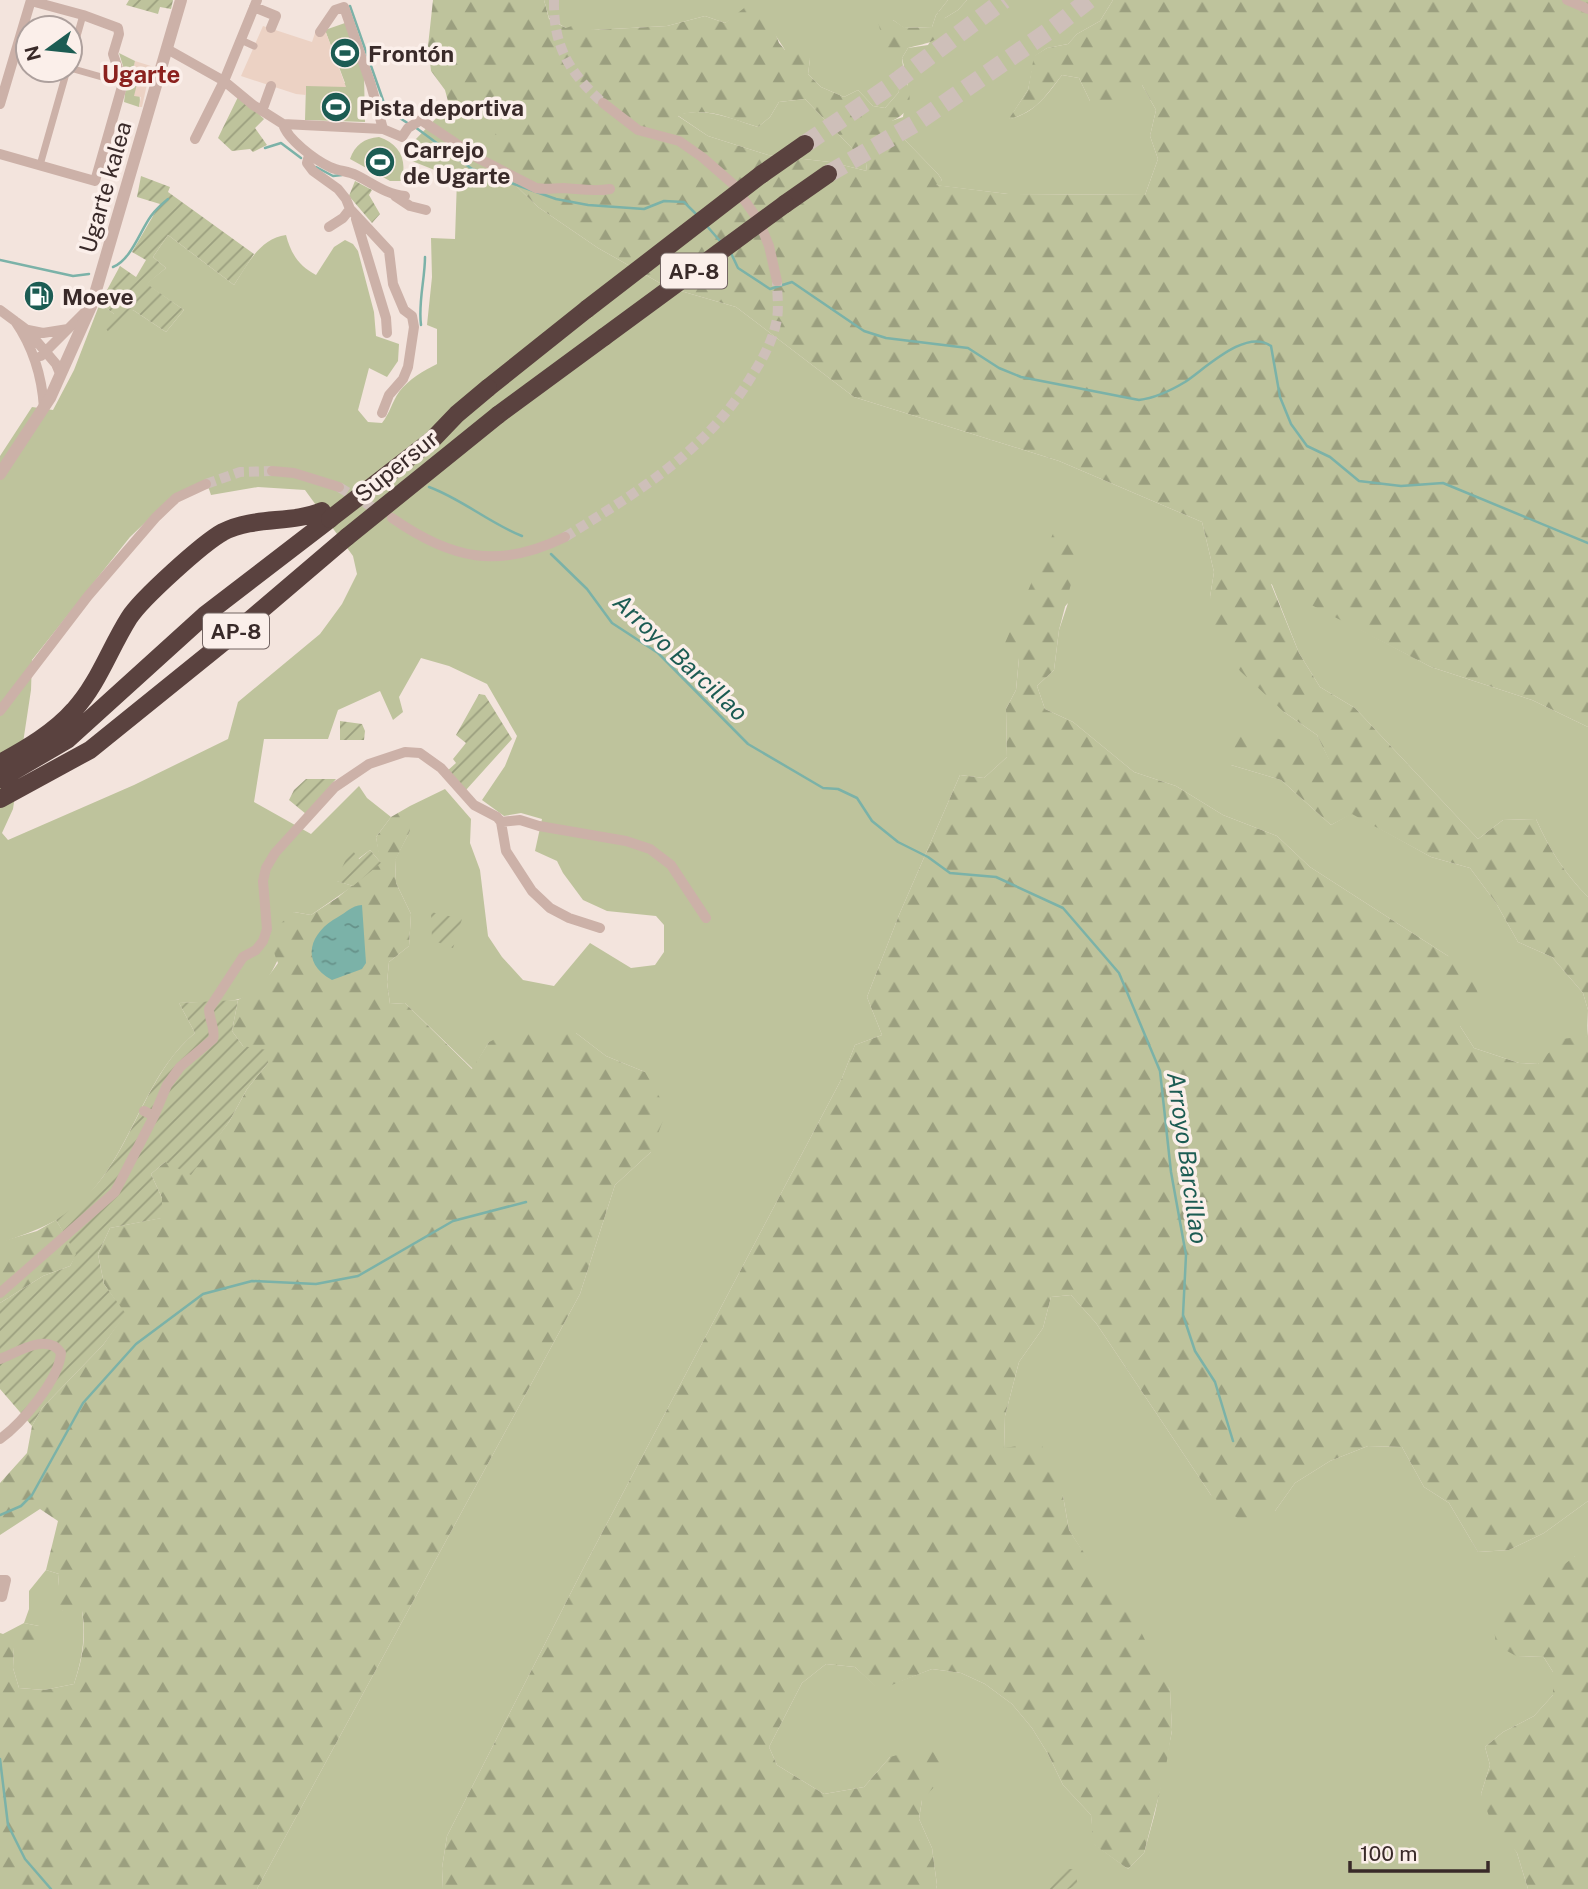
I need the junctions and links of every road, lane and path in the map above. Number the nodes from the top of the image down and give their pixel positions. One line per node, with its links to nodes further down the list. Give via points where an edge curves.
1 (181, 0): 12 (street, Ugarte kalea)
2 (1567, 0): 5 (street)
3 (31, 1): 6 (street)
4 (256, 4): 8 (street, via 276,16); 10 (street)
5 (1588, 9)
6 (79, 14)
7 (84, 15): 16 (street, via 118,27 113,54)
8 (271, 28)
9 (320, 32): 23 (street, via 335,10 344,7)
10 (241, 40): 11 (street); 15 (street)
11 (254, 46)
12 (167, 49): 15 (street); 35 (street, Ugarte kalea)
13 (14, 57): 20 (street)
14 (84, 73): 16 (street)
15 (225, 81): 21 (street); 24 (street)
16 (123, 83): 28 (street, via 95,181)
17 (64, 84): 28 (street)
18 (271, 86): 21 (street)
19 (603, 103): 34 (street, via 638,130 679,142 733,184 759,220)
20 (0, 104)
21 (262, 111): 22 (street)
22 (283, 124): 23 (street); 27 (street, via 285,133)
23 (383, 129): 30 (street, via 402,137 421,120 476,157 536,188)
24 (195, 139)
25 (805, 144): 51 (highway, Supersur / AP-8, bridge, via 457,414 428,430)
26 (0, 154): 28 (street)
27 (309, 155): 31 (street); 32 (street, via 307,163 313,171 338,189)
28 (40, 165)
29 (828, 174): 58 (highway, Supersur / AP-8, bridge, via 498,415 99,743)
30 (610, 189)
31 (426, 210)
32 (352, 212): 33 (street); 40 (street); 46 (street, via 388,251 393,284 414,327 408,367)
33 (329, 227)
34 (777, 281)
35 (92, 304): 38 (street); 41 (street, Ugarte kalea)
36 (0, 310): 37 (street)
37 (15, 321): 39 (street); 43 (street)
38 (71, 327): 39 (street, via 51,333); 42 (street)
39 (27, 330): 42 (street)
40 (387, 333)
41 (75, 345): 44 (street); 45 (street, Ugarte kalea)
42 (45, 352): 43 (street); 44 (street)
43 (37, 365): 44 (street, via 53,373); 45 (street)
44 (59, 371): 45 (street)
45 (48, 403): 48 (street, Ugarte kalea)
46 (382, 413)
47 (272, 471): 50 (street)
48 (0, 474)
49 (206, 484): 54 (street, via 176,498 156,517)
50 (339, 487)
51 (326, 514): 55 (highway, AP-8, via 67,740); 55 (highway, AP-8, via 244,525 224,531 200,548 130,615 94,683)
52 (392, 518): 53 (street, via 431,543 480,557 525,552)
53 (565, 537)
54 (0, 711)
55 (43, 746): 56 (highway, AP-8); 57 (highway, AP-8)
56 (0, 763)
57 (0, 779)
58 (0, 799)
59 (501, 822): 60 (street, via 520,820 650,849 671,865); 61 (street, via 506,851 532,891 550,908); 62 (street, via 474,805 421,753 405,752 369,764 335,787 266,867 267,929 263,941 243,957 209,1009 213,1039 180,1067 149,1113 115,1192)
60 (706, 918)
61 (600, 928)
62 (0, 1293)
63 (0, 1359): 64 (street, via 40,1343 50,1343 61,1353 57,1370 33,1405)
64 (0, 1439)
65 (0, 1580): 66 (street, via 6,1580)
66 (2, 1597)

